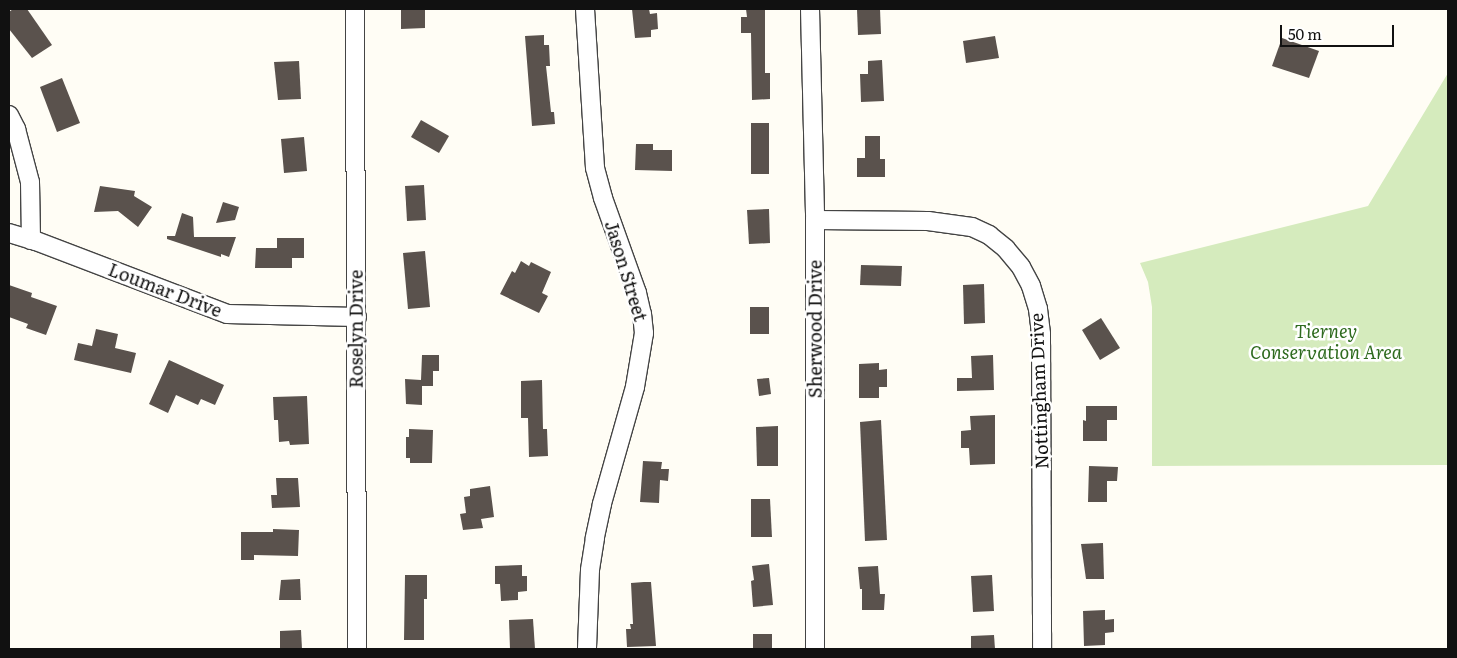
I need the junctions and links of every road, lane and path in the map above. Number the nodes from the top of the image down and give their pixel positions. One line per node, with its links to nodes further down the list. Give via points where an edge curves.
1 (355, 9): 8 (street, Roselyn Drive)
2 (585, 9): 10 (street, Jason Street, via 596,176 636,293 644,332 635,387 594,538)
3 (810, 9): 5 (street, Sherwood Drive)
4 (9, 115): 7 (street, via 30,182)
5 (815, 220): 11 (street, Sherwood Drive); 12 (street, Nottingham Drive, via 928,221 972,227 989,235 1021,267 1038,309 1041,334)
6 (9, 233): 7 (street, Loumar Drive)
7 (31, 240): 8 (street, Loumar Drive, via 227,314)
8 (356, 316): 9 (street, Roselyn Drive)
9 (357, 649)
10 (587, 649)
11 (815, 649)
12 (1042, 649)

